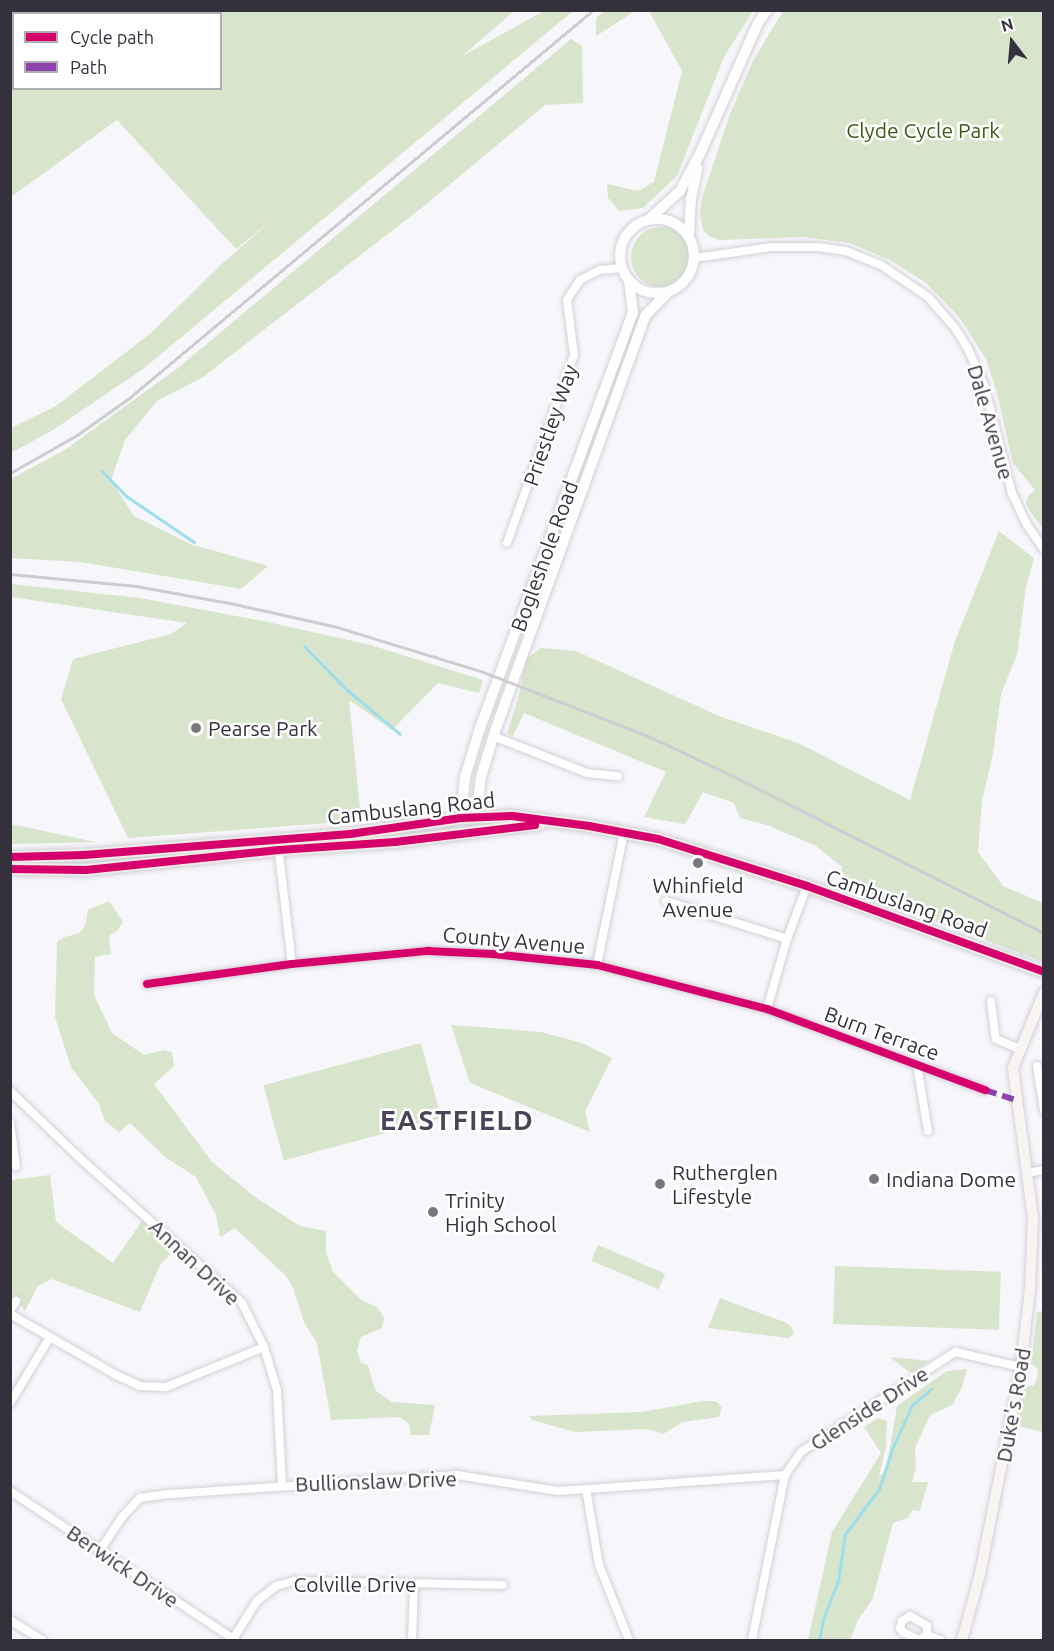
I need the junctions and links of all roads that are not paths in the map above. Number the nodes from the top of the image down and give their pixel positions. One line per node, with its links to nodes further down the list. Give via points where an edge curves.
1 (767, 10): 2 (street)
2 (699, 156): 3 (street, via 680,191); 4 (street)
3 (648, 220): 4 (street, via 671,221); 6 (street, via 628,234 620,256)
4 (689, 236): 5 (street)
5 (695, 258): 8 (street, via 687,279); 10 (street, Dale Avenue, via 771,247 846,251 881,265 928,297 968,349 984,385 1012,493)
6 (622, 268): 7 (street); 9 (street, Priestley Way, via 600,270 580,280 567,300 574,356)
7 (629, 280): 8 (street, via 647,292); 14 (street, Bogleshole Road, via 633,313 480,728 465,777)
8 (668, 292): 11 (street, Bogleshole Road, via 645,316)
9 (507, 543)
10 (1044, 549)
11 (493, 736): 12 (street, via 587,773); 13 (street, Bogleshole Road, via 481,777)
12 (618, 776)
13 (476, 817): 14 (main road, Cambuslang Road); 15 (main road, Cambuslang Road, via 512,816); 16 (main road, Bogleshole Road)
14 (461, 819): 18 (main road, Bogleshole Road); 19 (main road, Cambuslang Road)
15 (562, 822): 16 (main road); 17 (main road, Cambuslang Road)
16 (476, 831): 18 (main road)
17 (624, 832): 22 (main road, Cambuslang Road, via 669,842); 26 (street)
18 (460, 833): 19 (main road, via 395,842)
19 (278, 845): 20 (main road, Cambuslang Road); 21 (main road, via 80,871); 25 (street)
20 (10, 857)
21 (10, 870)
22 (807, 886): 24 (street); 27 (main road, Cambuslang Road)
23 (666, 901): 24 (street)
24 (788, 939): 31 (street)
25 (292, 964): 26 (street, County Avenue, via 428,951); 28 (street, County Avenue)
26 (597, 965): 31 (street, County Avenue)
27 (1044, 972)
28 (147, 984)
29 (1044, 992): 32 (main road, Duke's Road)
30 (991, 1001): 32 (street, via 996,1039)
31 (767, 1010): 33 (street, Burn Terrace)
32 (1020, 1048): 42 (main road, Duke's Road, via 1013,1068)
33 (917, 1065): 36 (street, Burn Terrace); 39 (street)
34 (1037, 1066): 37 (street)
35 (10, 1090): 46 (street, Annan Drive, via 242,1303)
36 (985, 1090)
37 (1044, 1110)
38 (10, 1123): 40 (street)
39 (928, 1131)
40 (16, 1167)
41 (1044, 1170): 42 (street)
42 (1027, 1173): 47 (main road, Duke's Road, via 1033,1218)
43 (16, 1301): 44 (street)
44 (10, 1313): 45 (street)
45 (50, 1337): 46 (street, via 140,1386 166,1387); 48 (street)
46 (264, 1347): 50 (street, Annan Drive, via 277,1390)
47 (1022, 1367): 49 (street, Glenside Drive, via 956,1352 801,1452); 64 (main road, Duke's Road)
48 (10, 1403)
49 (785, 1475): 51 (street, Bullionslaw Drive); 62 (street, Glenside Drive)
50 (282, 1485): 51 (street, Bullionslaw Drive, via 457,1475 558,1491); 53 (street, Bullionslaw Drive, via 140,1498)
51 (586, 1489): 59 (street, via 599,1565)
52 (10, 1491): 53 (street, Berwick Drive)
53 (100, 1550): 58 (street, Berwick Drive)
54 (414, 1585): 55 (street, Colville Drive); 58 (street, Colville Drive, via 294,1581 276,1586 257,1601); 61 (street)
55 (503, 1585)
56 (10, 1620): 60 (street)
57 (927, 1635): 63 (street)
58 (234, 1640)
59 (626, 1640)
60 (42, 1641)
61 (412, 1641)
62 (752, 1641)
63 (940, 1641)
64 (962, 1641)

